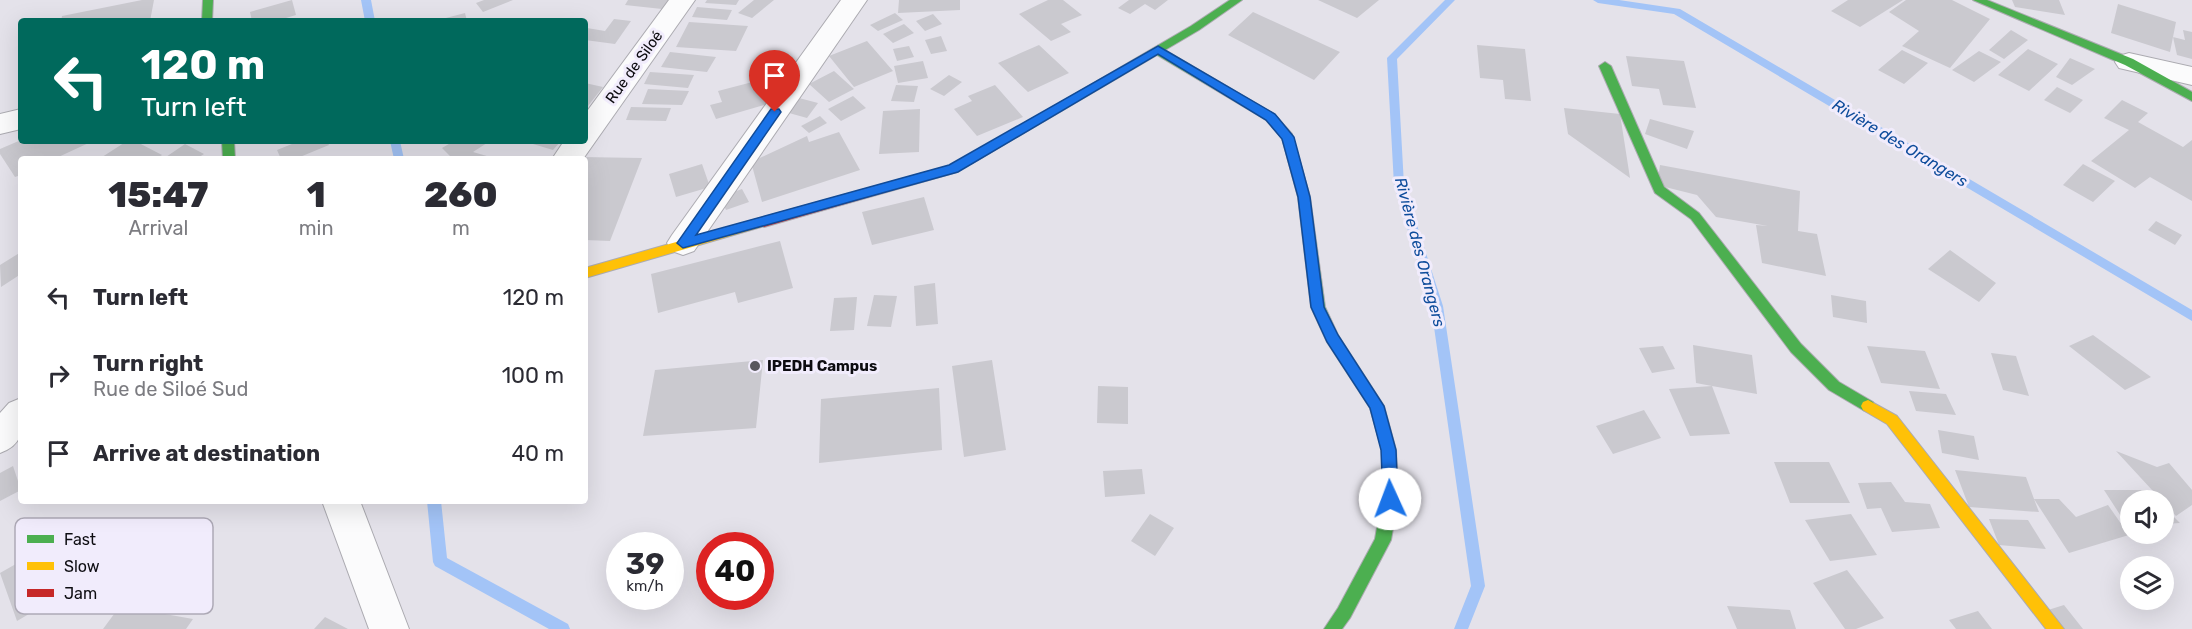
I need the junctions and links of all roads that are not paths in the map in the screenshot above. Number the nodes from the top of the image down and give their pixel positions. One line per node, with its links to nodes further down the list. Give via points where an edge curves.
1 (208, 0): 6 (street)
2 (682, 0): 14 (street, Rue de Siloé)
3 (854, 0): 15 (street)
4 (1237, 0): 7 (street)
5 (1978, 0): 8 (street)
6 (207, 18)
7 (1158, 50): 15 (street, via 953,168); 21 (street, via 1270,117 1288,137 1304,197 1318,307 1332,338 1377,406 1389,450 1390,499 1383,540)
8 (2129, 62): 10 (street); 11 (street)
9 (1605, 66): 22 (street, via 1659,190 1695,216 1796,348 1834,386 1892,420)
10 (2192, 76)
11 (2192, 97)
12 (18, 120): 13 (street)
13 (0, 124)
14 (588, 131)
15 (683, 243): 16 (street)
16 (588, 272)
17 (18, 417): 18 (street)
18 (0, 438)
19 (342, 504): 20 (street)
20 (389, 629)
21 (1332, 629)
22 (2056, 629)

